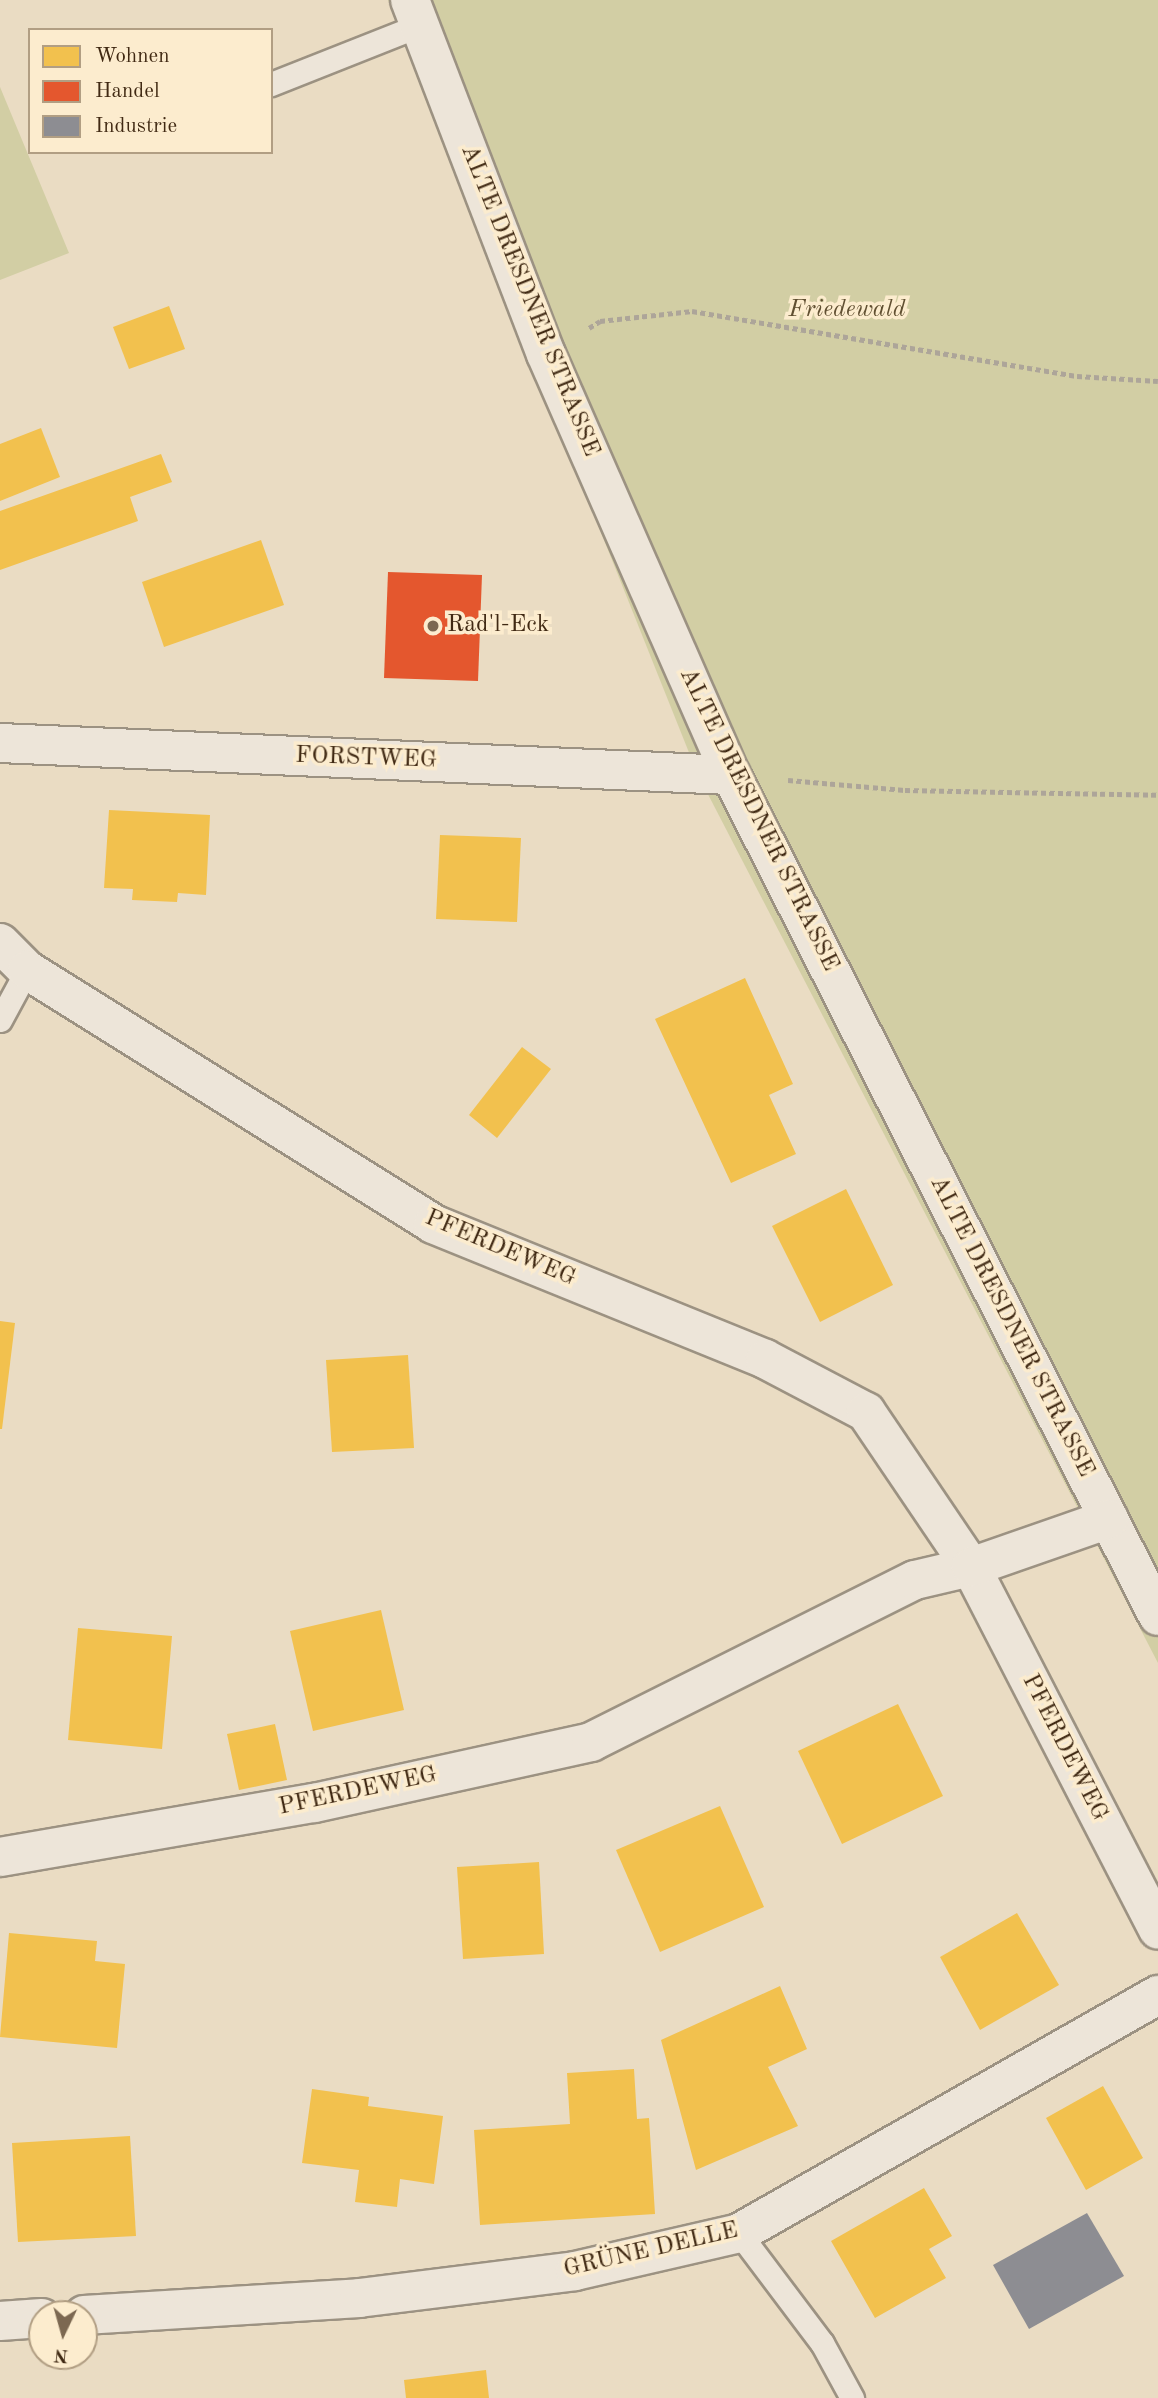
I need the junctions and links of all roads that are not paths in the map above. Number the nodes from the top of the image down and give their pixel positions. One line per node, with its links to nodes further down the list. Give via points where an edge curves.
1 (415, 13): 2 (lane); 4 (street, ALTE DRESDNER STRASSE, via 546,354)
2 (273, 83)
3 (0, 743): 4 (street, FORSTWEG)
4 (731, 775): 8 (street, ALTE DRESDNER STRASSE)
5 (0, 943): 6 (street, PFERDEWEG)
6 (27, 970): 7 (lane); 9 (street, PFERDEWEG, via 433,1224 765,1359 866,1412)
7 (0, 1020)
8 (1109, 1519): 9 (street, PFERDEWEG); 10 (street, ALTE DRESDNER STRASSE)
9 (971, 1567): 11 (street, PFERDEWEG, via 915,1580 591,1742 314,1803); 12 (street, PFERDEWEG)
10 (1158, 1616)
11 (0, 1857)
12 (1158, 1930)
13 (1158, 1995): 14 (street, GRÜNE DELLE)
14 (739, 2233): 15 (street, GRÜNE DELLE, via 575,2271 359,2298); 18 (lane, via 822,2343)
15 (98, 2314)
16 (28, 2319): 17 (street)
17 (0, 2321)
18 (852, 2398)

